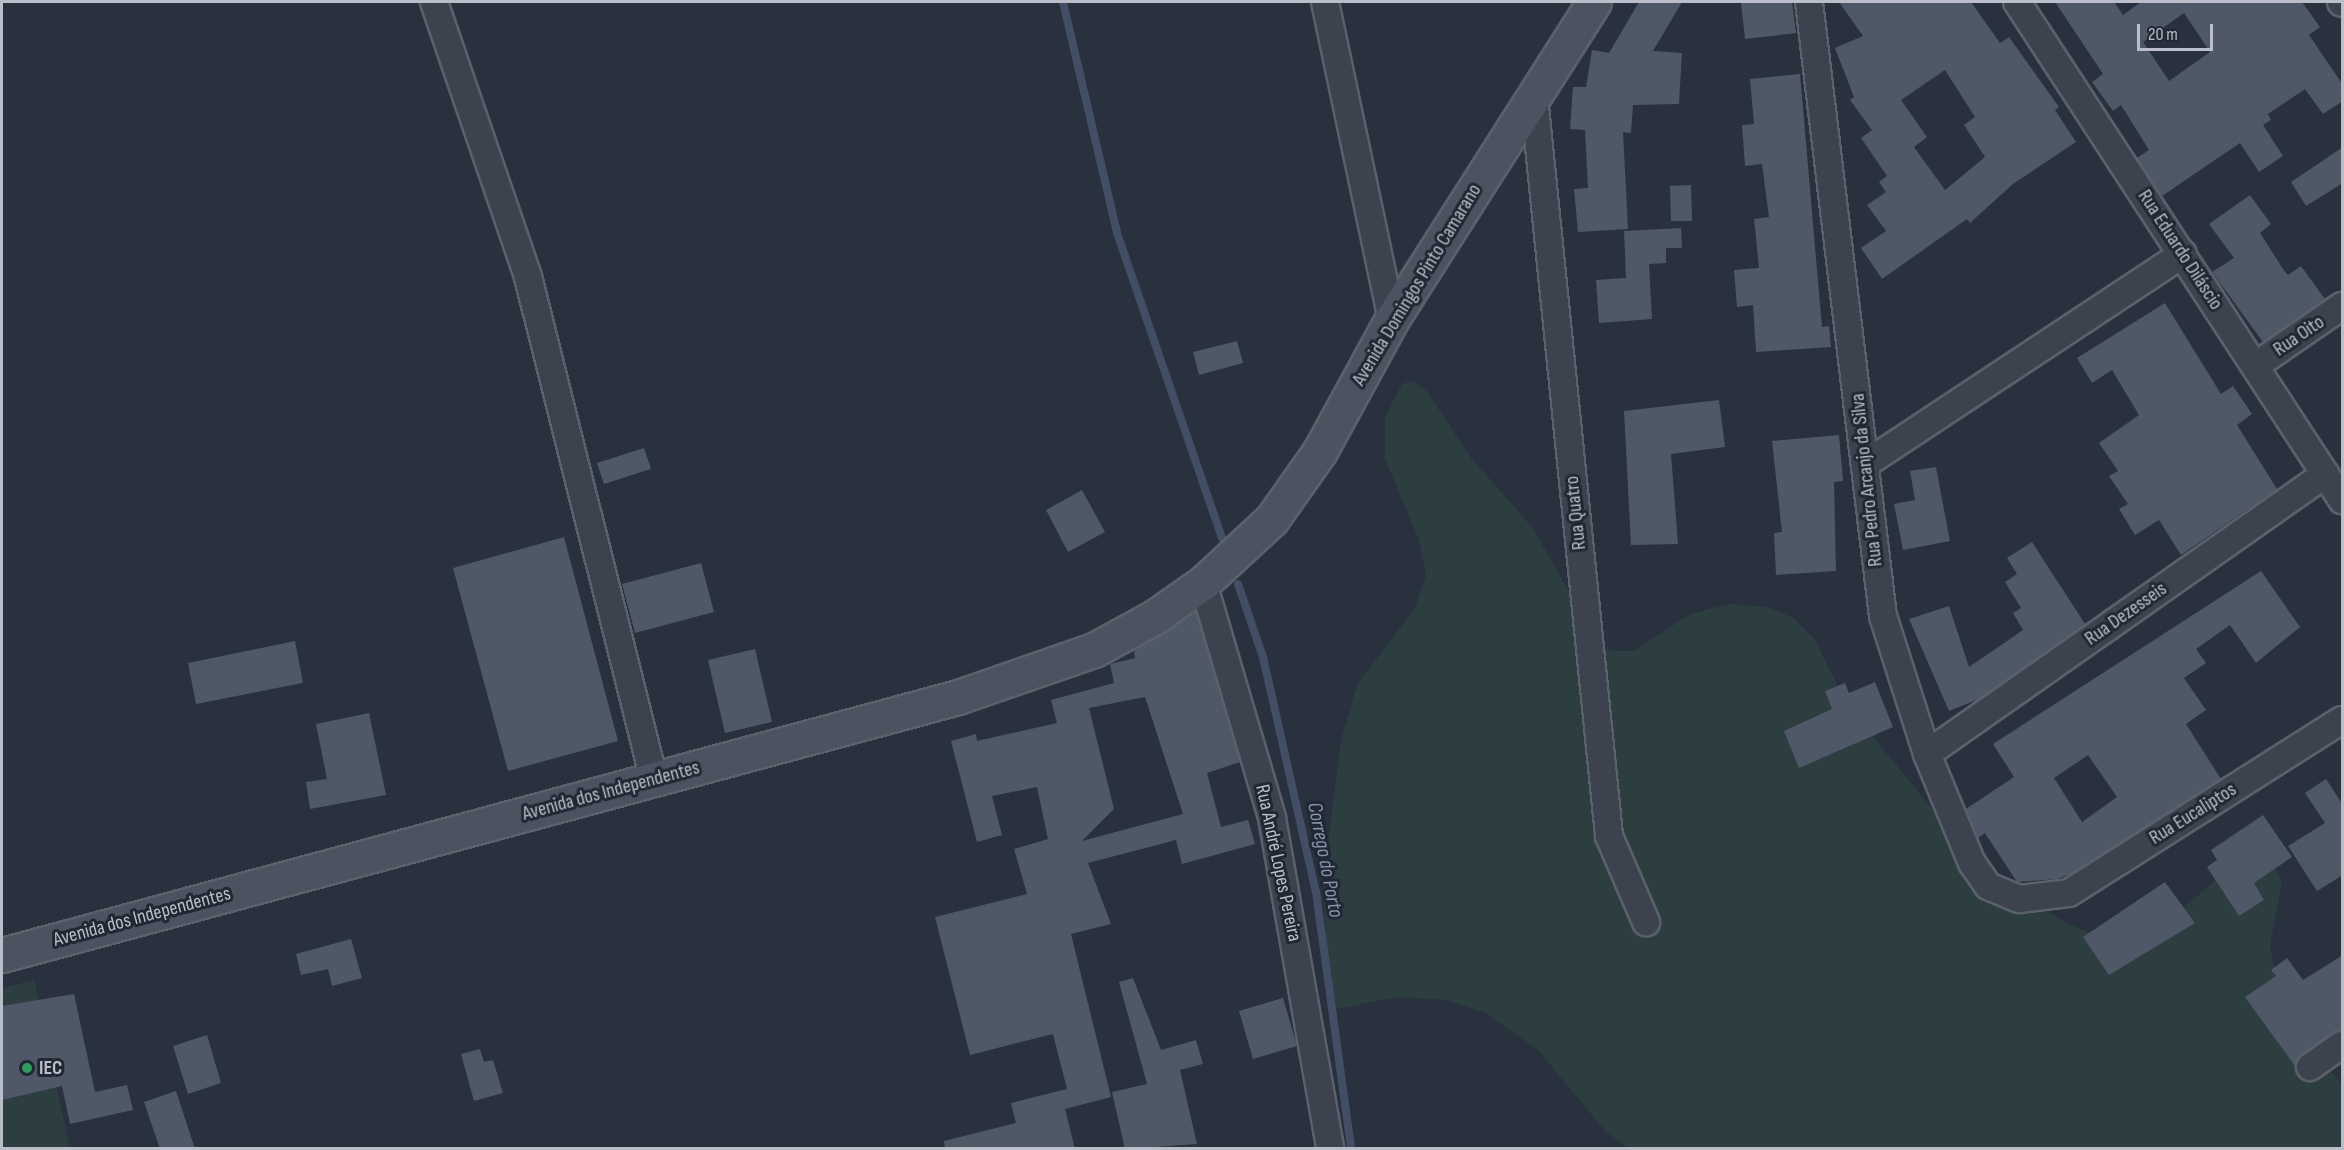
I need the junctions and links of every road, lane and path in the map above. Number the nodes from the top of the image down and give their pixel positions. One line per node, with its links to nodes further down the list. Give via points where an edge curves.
1 (434, 2): 17 (street, via 528,277)
2 (1325, 2): 9 (street)
3 (1594, 2): 6 (main road, Avenida Domingos Pinto Camarano)
4 (1809, 2): 11 (street, Rua Pedro Arcanjo da Silva)
5 (2017, 2): 7 (street, Rua Eduardo Diláscio)
6 (1534, 97): 9 (main road, Avenida Domingos Pinto Camarano); 19 (street, Rua Quatro, via 1609,836)
7 (2183, 254): 10 (street, Rua Eduardo Diláscio); 11 (street)
8 (2343, 306): 10 (street, Rua Oito)
9 (1392, 319): 14 (main road, Avenida Domingos Pinto Camarano, via 1320,451 1272,519)
10 (2255, 366): 12 (street, Rua Eduardo Diláscio)
11 (1867, 463): 16 (street, Rua Pedro Arcanjo da Silva, via 1883,616)
12 (2325, 474): 13 (street, Rua Eduardo Diláscio); 16 (street, Rua Dezesseis)
13 (2343, 500)
14 (1203, 584): 17 (main road, Avenida dos Independentes, via 1094,650 1022,676); 23 (street, Rua André Lopes Pereira, via 1272,818)
15 (2343, 720): 18 (street, Rua Eucaliptos, via 2068,893)
16 (1927, 754): 18 (street, Rua Pedro Arcanjo da Silva, via 1972,863 1988,886 2019,899)
17 (654, 779): 20 (main road, Avenida dos Independentes)
18 (2041, 900)
19 (1646, 921)
20 (2, 955)
21 (2343, 1045): 22 (street)
22 (2310, 1067)
23 (1330, 1149)

